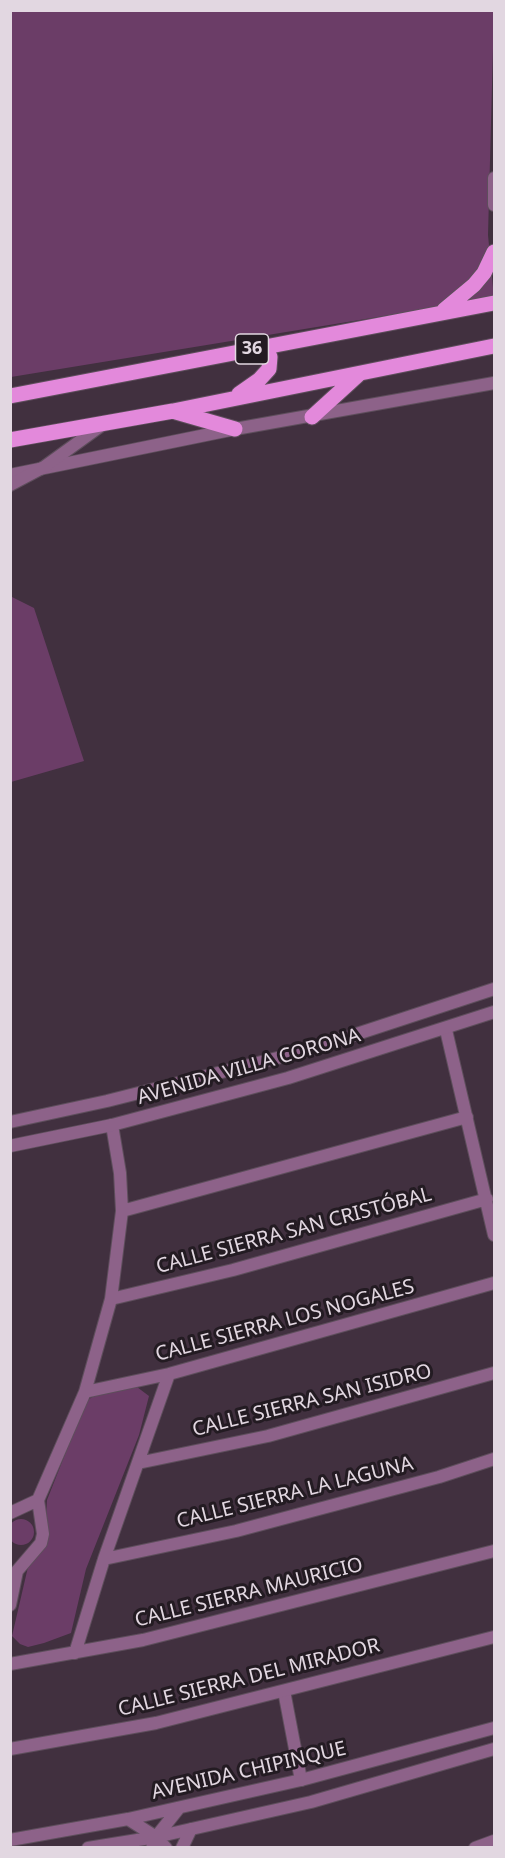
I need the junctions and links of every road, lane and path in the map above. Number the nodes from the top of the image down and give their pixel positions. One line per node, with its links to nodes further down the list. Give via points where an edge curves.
1 (494, 186): 2 (street)
2 (495, 205)
3 (495, 252): 5 (main road, via 474,285)
4 (495, 303): 5 (main road, 36)
5 (440, 314): 6 (main road, 36)
6 (266, 346): 10 (main road, 36); 11 (main road, via 271,361 265,375)
7 (491, 346): 8 (main road, 36)
8 (358, 375): 11 (main road, 36); 13 (main road)
9 (495, 383): 13 (street)
10 (10, 396)
11 (231, 399): 12 (main road, 36)
12 (173, 411): 14 (main road, 36); 15 (main road)
13 (312, 417): 15 (street)
14 (108, 421): 16 (main road, 36); 17 (street)
15 (235, 429): 17 (street)
16 (10, 440)
17 (44, 467): 18 (street); 19 (street)
18 (10, 474)
19 (10, 485)
20 (495, 989): 24 (street, AVENIDA VILLA CORONA, via 305,1051)
21 (495, 1012): 22 (street, AVENIDA VILLA CORONA)
22 (446, 1030): 23 (street); 25 (street, AVENIDA VILLA CORONA)
23 (467, 1117): 27 (street); 28 (street)
24 (10, 1122)
25 (112, 1125): 26 (street, AVENIDA VILLA CORONA); 28 (street)
26 (10, 1146)
27 (487, 1199): 29 (street); 31 (street, CALLE SIERRA SAN CRISTÓBAL, via 233,1270)
28 (122, 1211): 31 (street)
29 (495, 1235)
30 (495, 1283): 33 (street, CALLE SIERRA LOS NOGALES)
31 (111, 1299): 34 (street)
32 (495, 1373): 36 (street, CALLE SIERRA SAN ISIDRO, via 268,1436)
33 (169, 1374): 34 (street, CALLE SIERRA LOS NOGALES); 36 (street)
34 (85, 1392): 37 (street)
35 (495, 1459): 40 (street, CALLE SIERRA LA LAGUNA, via 236,1531)
36 (138, 1463): 40 (street)
37 (38, 1500): 38 (street); 41 (street, via 44,1534 41,1543)
38 (10, 1513)
39 (495, 1551): 44 (street, CALLE SIERRA MAURICIO, via 218,1622)
40 (104, 1560): 44 (street)
41 (14, 1566): 42 (street)
42 (10, 1605)
43 (495, 1637): 46 (street, CALLE SIERRA DEL MIRADOR)
44 (75, 1653): 45 (street, CALLE SIERRA MAURICIO)
45 (10, 1664)
46 (284, 1691): 48 (street, CALLE SIERRA DEL MIRADOR, via 156,1723); 50 (street)
47 (495, 1728): 50 (street, AVENIDA CHIPINQUE)
48 (10, 1749)
49 (495, 1749): 53 (street, via 311,1802)
50 (301, 1780): 51 (street, AVENIDA CHIPINQUE)
51 (179, 1808): 52 (street, AVENIDA CHIPINQUE); 56 (street)
52 (128, 1819): 54 (street, AVENIDA CHIPINQUE); 56 (street)
53 (191, 1829): 56 (street); 60 (street)
54 (10, 1840)
55 (495, 1840): 61 (street)
56 (154, 1842): 57 (street); 59 (street)
57 (127, 1844): 58 (street)
58 (88, 1848)
59 (166, 1848)
60 (182, 1848)
61 (475, 1848)

